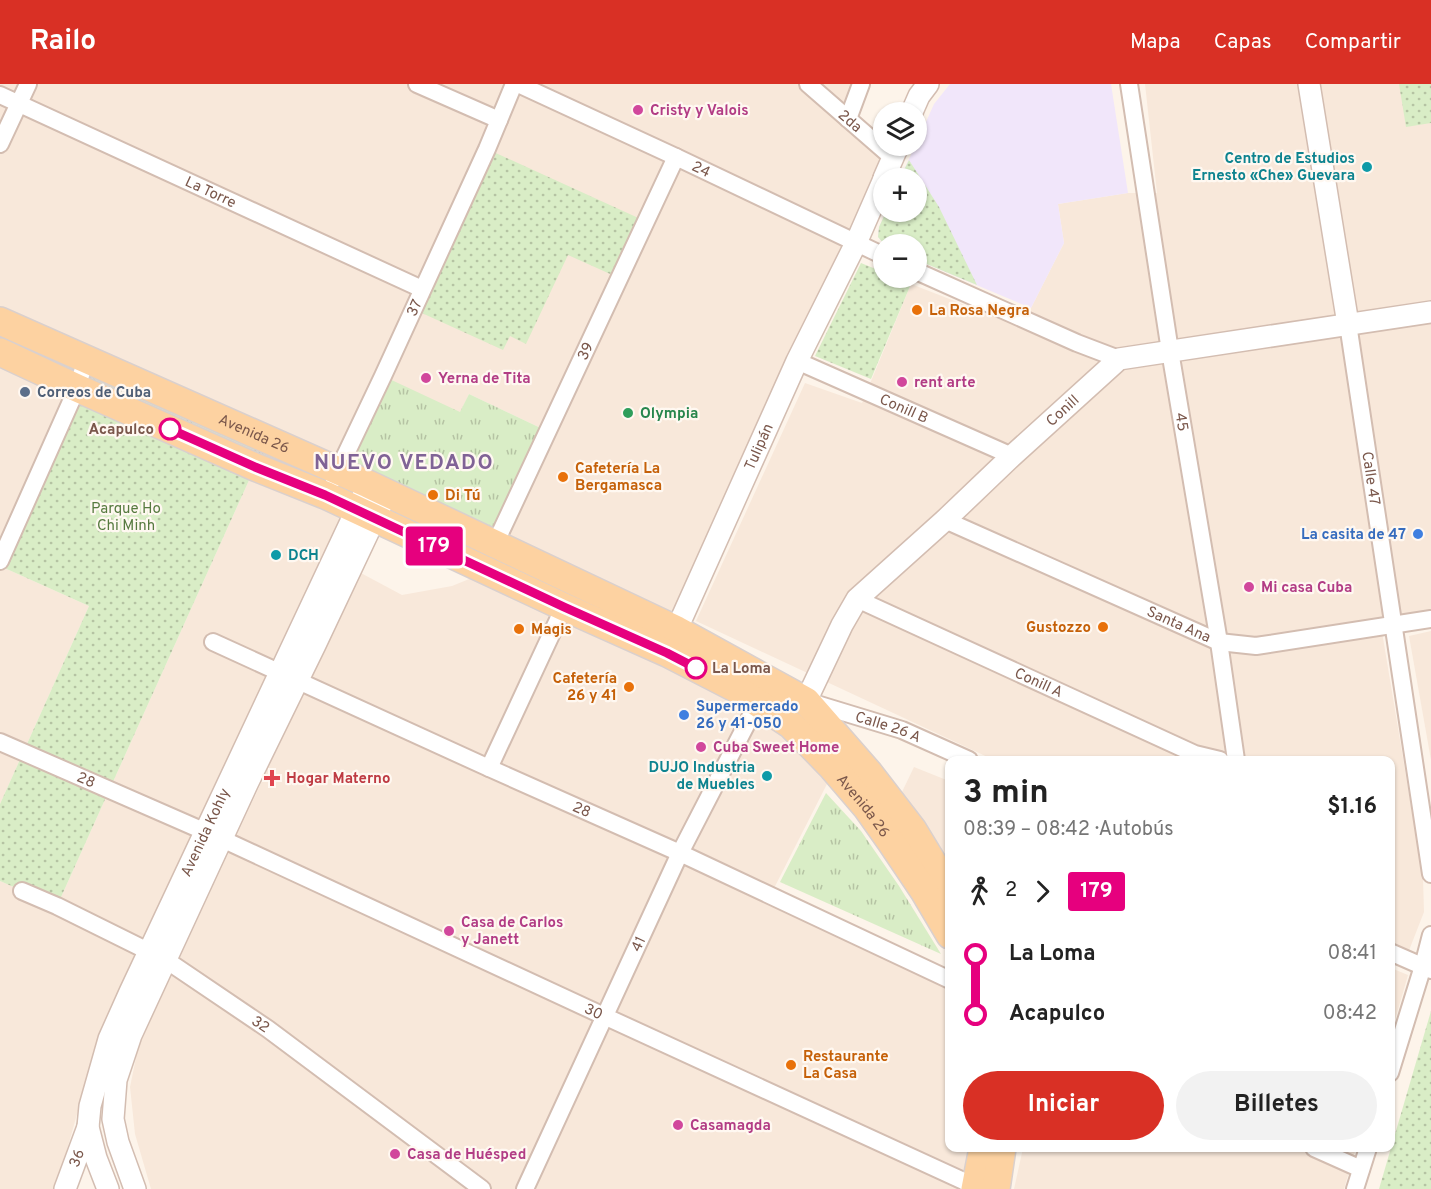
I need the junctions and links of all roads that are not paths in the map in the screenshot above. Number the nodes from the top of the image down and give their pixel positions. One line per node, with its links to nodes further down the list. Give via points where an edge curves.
1 (28, 84): 11 (street)
2 (417, 84): 13 (street)
3 (516, 84): 13 (street, 37); 16 (street, 24)
4 (807, 84): 12 (street, 2da)
5 (861, 84): 12 (street)
6 (928, 84): 10 (street)
7 (1129, 84): 25 (street, 45)
8 (1309, 84): 24 (street, Calle 47)
9 (0, 95): 11 (street, La Torre)
10 (916, 102)
11 (19, 103): 15 (street); 21 (street, La Torre)
12 (848, 119): 14 (street, 2da)
13 (499, 120): 21 (street, 37)
14 (873, 137)
15 (0, 144)
16 (676, 157): 18 (street, 24); 37 (street, 39)
17 (873, 204): 18 (street, Tulipán)
18 (856, 243): 19 (street, 24); 29 (street, Tulipán)
19 (873, 251)
20 (927, 276): 28 (street)
21 (422, 289): 32 (street, 37)
22 (1431, 312): 24 (street)
23 (0, 321): 27 (main road, Avenida 26)
24 (1348, 324): 25 (street); 42 (street, Calle 47)
25 (1170, 351): 28 (street); 45 (street, 45)
26 (0, 352): 30 (main road, Avenida 26)
27 (86, 359): 30 (street); 32 (main road, Avenida 26)
28 (1119, 359): 31 (street, Conill)
29 (797, 361): 31 (street, Conill B); 43 (street, Tulipán)
30 (77, 388): 34 (main road, Avenida 26); 38 (street)
31 (1012, 456): 36 (street, Conill)
32 (338, 470): 33 (main road, Avenida 26); 34 (street, 37)
33 (378, 488): 35 (street, Avenida Kohly); 37 (main road, Avenida 26)
34 (325, 495): 35 (main road, Avenida 26)
35 (365, 515): 40 (main road, Avenida 26); 46 (street, Avenida Kohly)
36 (945, 520): 39 (street, Conill); 45 (street, Santa Ana)
37 (495, 544): 43 (main road, Avenida 26)
38 (0, 561)
39 (858, 599): 47 (street, Conill); 51 (street, Conill A)
40 (564, 607): 43 (main road, Avenida 26); 53 (street)
41 (1431, 619): 42 (street, Santa Ana)
42 (1393, 626): 45 (street, Santa Ana, via 1256,646); 56 (street, Calle 47)
43 (672, 641): 47 (main road, Avenida 26); 48 (main road, Avenida 26)
44 (213, 642): 46 (street, 28)
45 (1219, 642): 52 (street, 45)
46 (289, 676): 53 (street, 28); 54 (street, Avenida Kohly)
47 (806, 701): 48 (main road, via 796,708); 50 (street, Calle 26 A, via 902,730); 57 (main road, Avenida 26, via 912,830)
48 (758, 702): 55 (street, 41); 59 (main road, Avenida 26, via 791,725 867,808)
49 (0, 742): 54 (street, 28)
50 (960, 756)
51 (1203, 756)
52 (1235, 756)
53 (489, 768): 55 (street, 28)
54 (214, 835): 62 (street, Avenida Kohly); 65 (street, 30)
55 (680, 853): 64 (street, 28); 65 (street, 41)
56 (1431, 874)
57 (945, 883)
58 (22, 891): 62 (street, 32)
59 (945, 927)
60 (1431, 934): 63 (street)
61 (1395, 954): 63 (street)
62 (158, 956): 67 (street, Avenida Kohly, via 109,1039); 68 (street, Avenida Kohly, via 116,1080 113,1119); 79 (street, 32, via 268,1029)
63 (1427, 968): 66 (street)
64 (945, 979)
65 (604, 1016): 76 (street, 30); 80 (street, 41)
66 (1395, 1059)
67 (88, 1127): 73 (street, Avenida Kohly); 75 (street, 36)
68 (118, 1142): 73 (street); 78 (street, Avenida Kohly)
69 (983, 1152): 76 (main road)
70 (1000, 1152): 76 (main road)
71 (1323, 1152): 74 (street)
72 (1367, 1152): 74 (street)
73 (96, 1158): 75 (street); 77 (street, Avenida Kohly)
74 (1361, 1168): 81 (street)
75 (68, 1182)
76 (982, 1188)
77 (108, 1189)
78 (135, 1189)
79 (482, 1189)
80 (525, 1189)
81 (1355, 1189)

